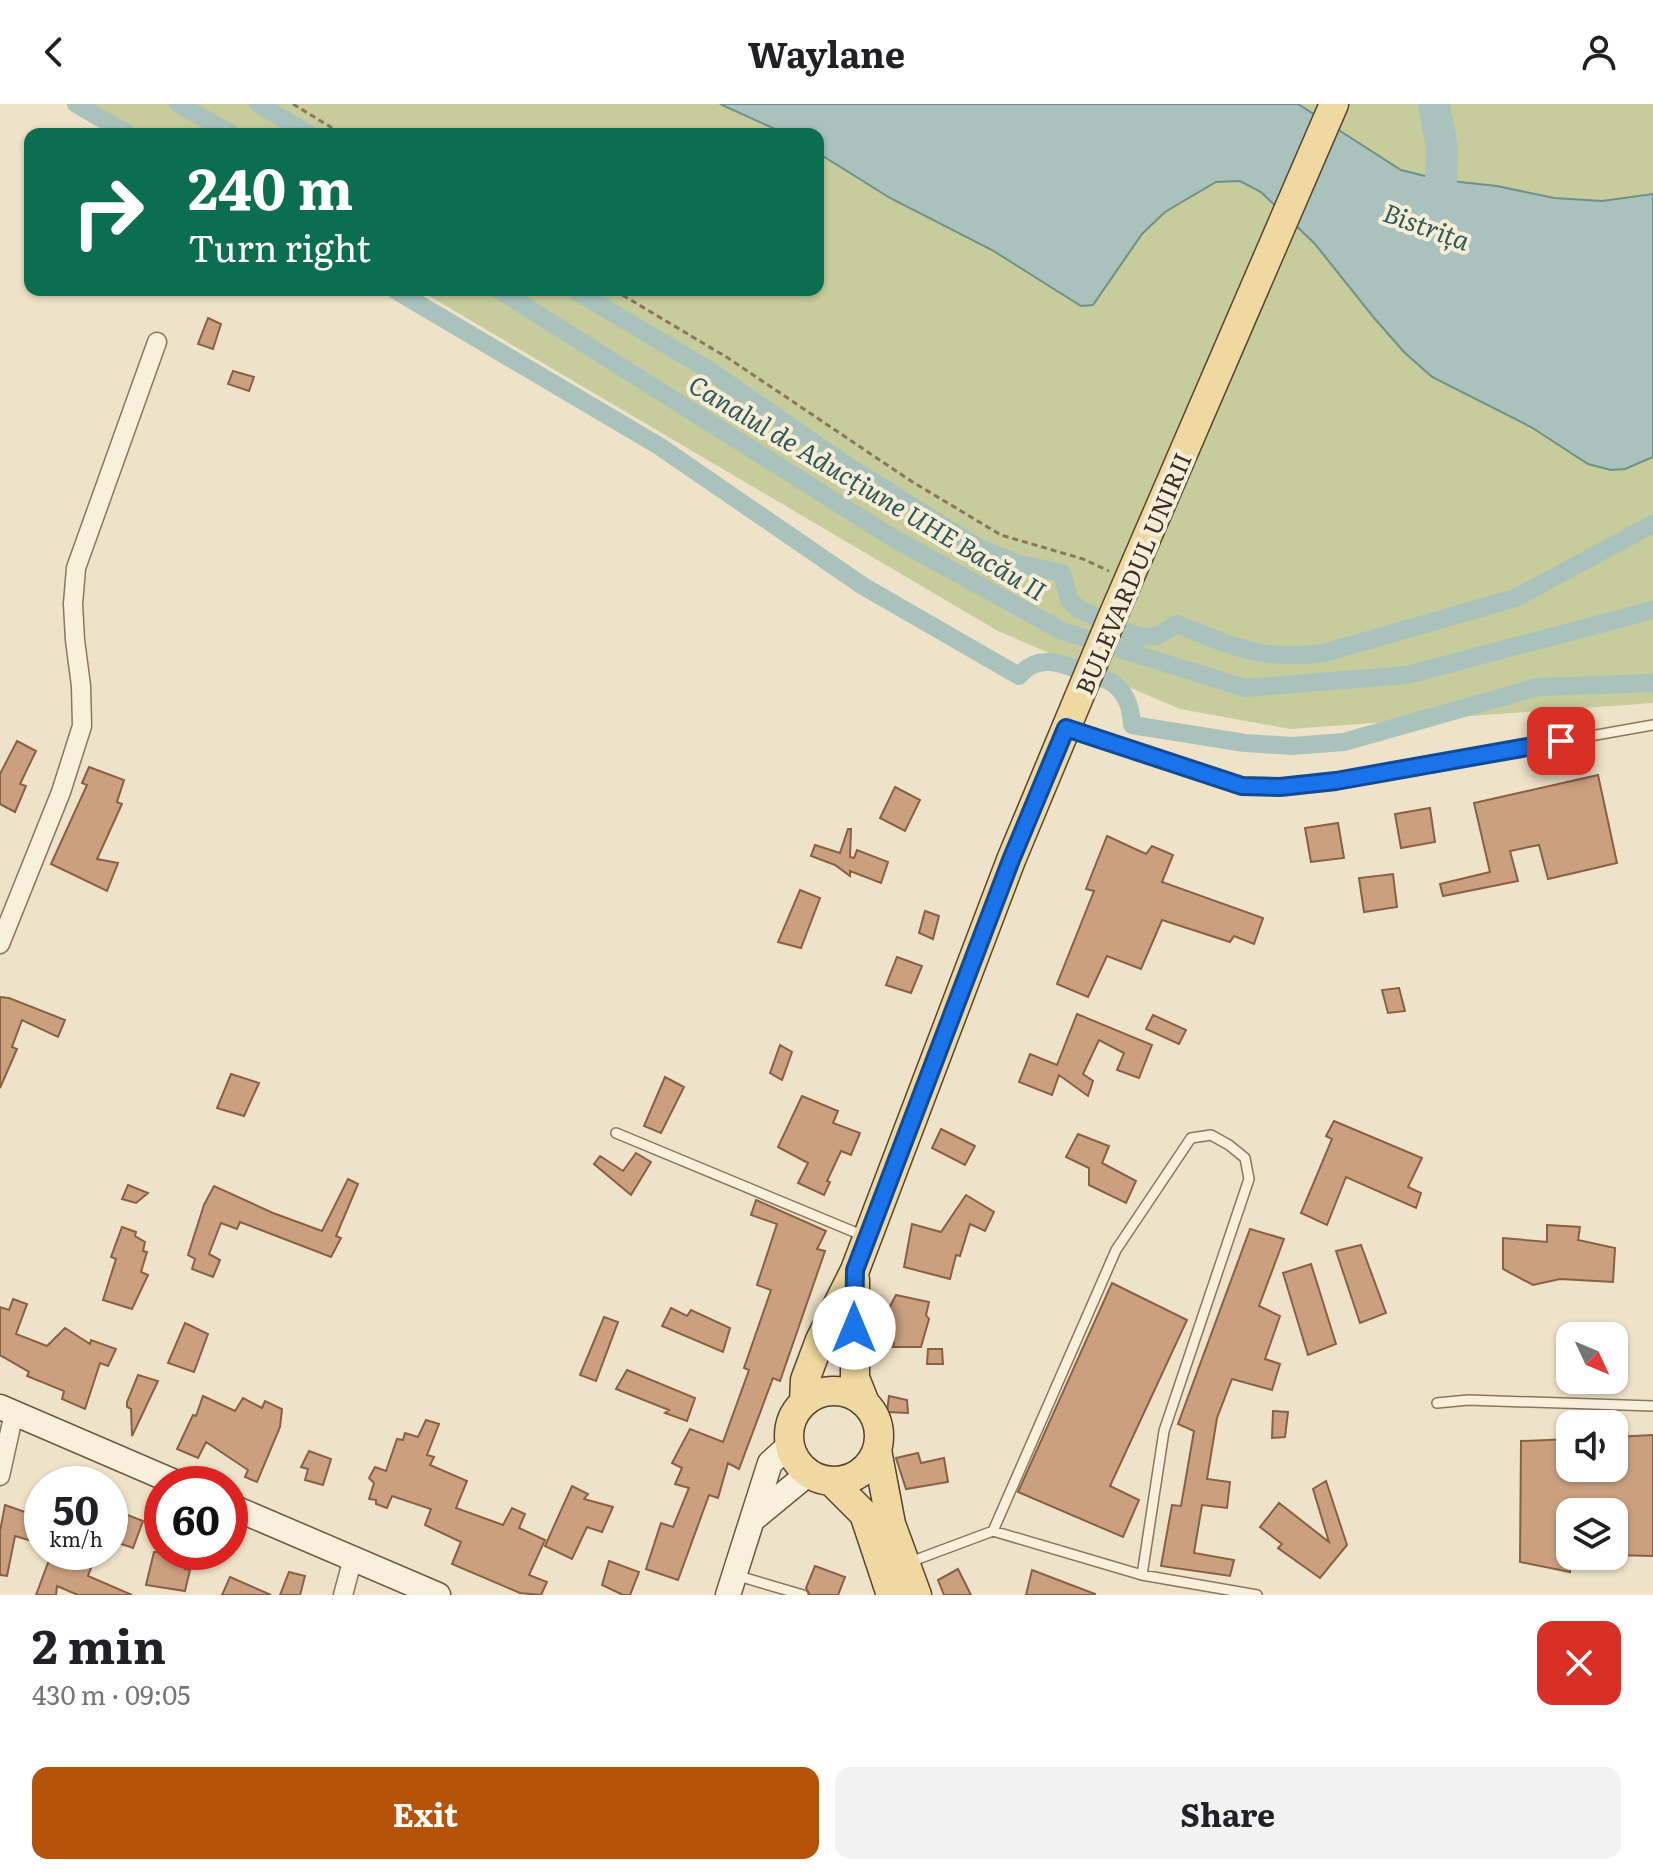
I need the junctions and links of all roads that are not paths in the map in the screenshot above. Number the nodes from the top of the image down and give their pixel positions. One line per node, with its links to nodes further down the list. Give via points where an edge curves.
1 (1334, 104): 4 (main road, BULEVARDUL UNIRII)
2 (157, 342): 5 (street, via 76,568 73,604 82,726)
3 (1653, 725): 4 (lane, via 1280,787 1242,786)
4 (1066, 728): 7 (main road, BULEVARDUL UNIRII)
5 (0, 944)
6 (616, 1133): 7 (lane)
7 (867, 1237): 8 (main road, BULEVARDUL UNIRII)
8 (855, 1270): 9 (main road, BULEVARDUL UNIRII, via 820,1340 805,1380); 10 (main road, BULEVARDUL UNIRII, via 855,1378)
9 (804, 1402): 10 (main road, via 841,1391); 14 (main road, via 789,1429)
10 (865, 1403): 15 (main road, via 877,1425)
11 (1437, 1403): 12 (lane)
12 (1653, 1406)
13 (7, 1410): 16 (main road); 17 (street)
14 (790, 1445): 18 (main road, via 793,1456); 20 (main road, via 770,1463)
15 (877, 1450): 18 (main road, via 859,1473 845,1479); 23 (main road, via 891,1524)
16 (144, 1469)
17 (0, 1476)
18 (820, 1477): 20 (main road); 30 (main road, via 864,1514)
19 (248, 1514): 22 (main road)
20 (752, 1520): 25 (main road)
21 (993, 1531): 23 (lane); 24 (lane); 24 (lane, via 1116,1250 1191,1138 1211,1135 1245,1158 1249,1179 1164,1431)
22 (353, 1558): 27 (street); 28 (main road)
23 (905, 1564): 31 (main road)
24 (1142, 1575): 32 (lane)
25 (732, 1585): 26 (lane)
26 (774, 1590): 29 (lane)
27 (343, 1595)
28 (438, 1595)
29 (803, 1595)
30 (891, 1595)
31 (917, 1595)
32 (1257, 1595)

